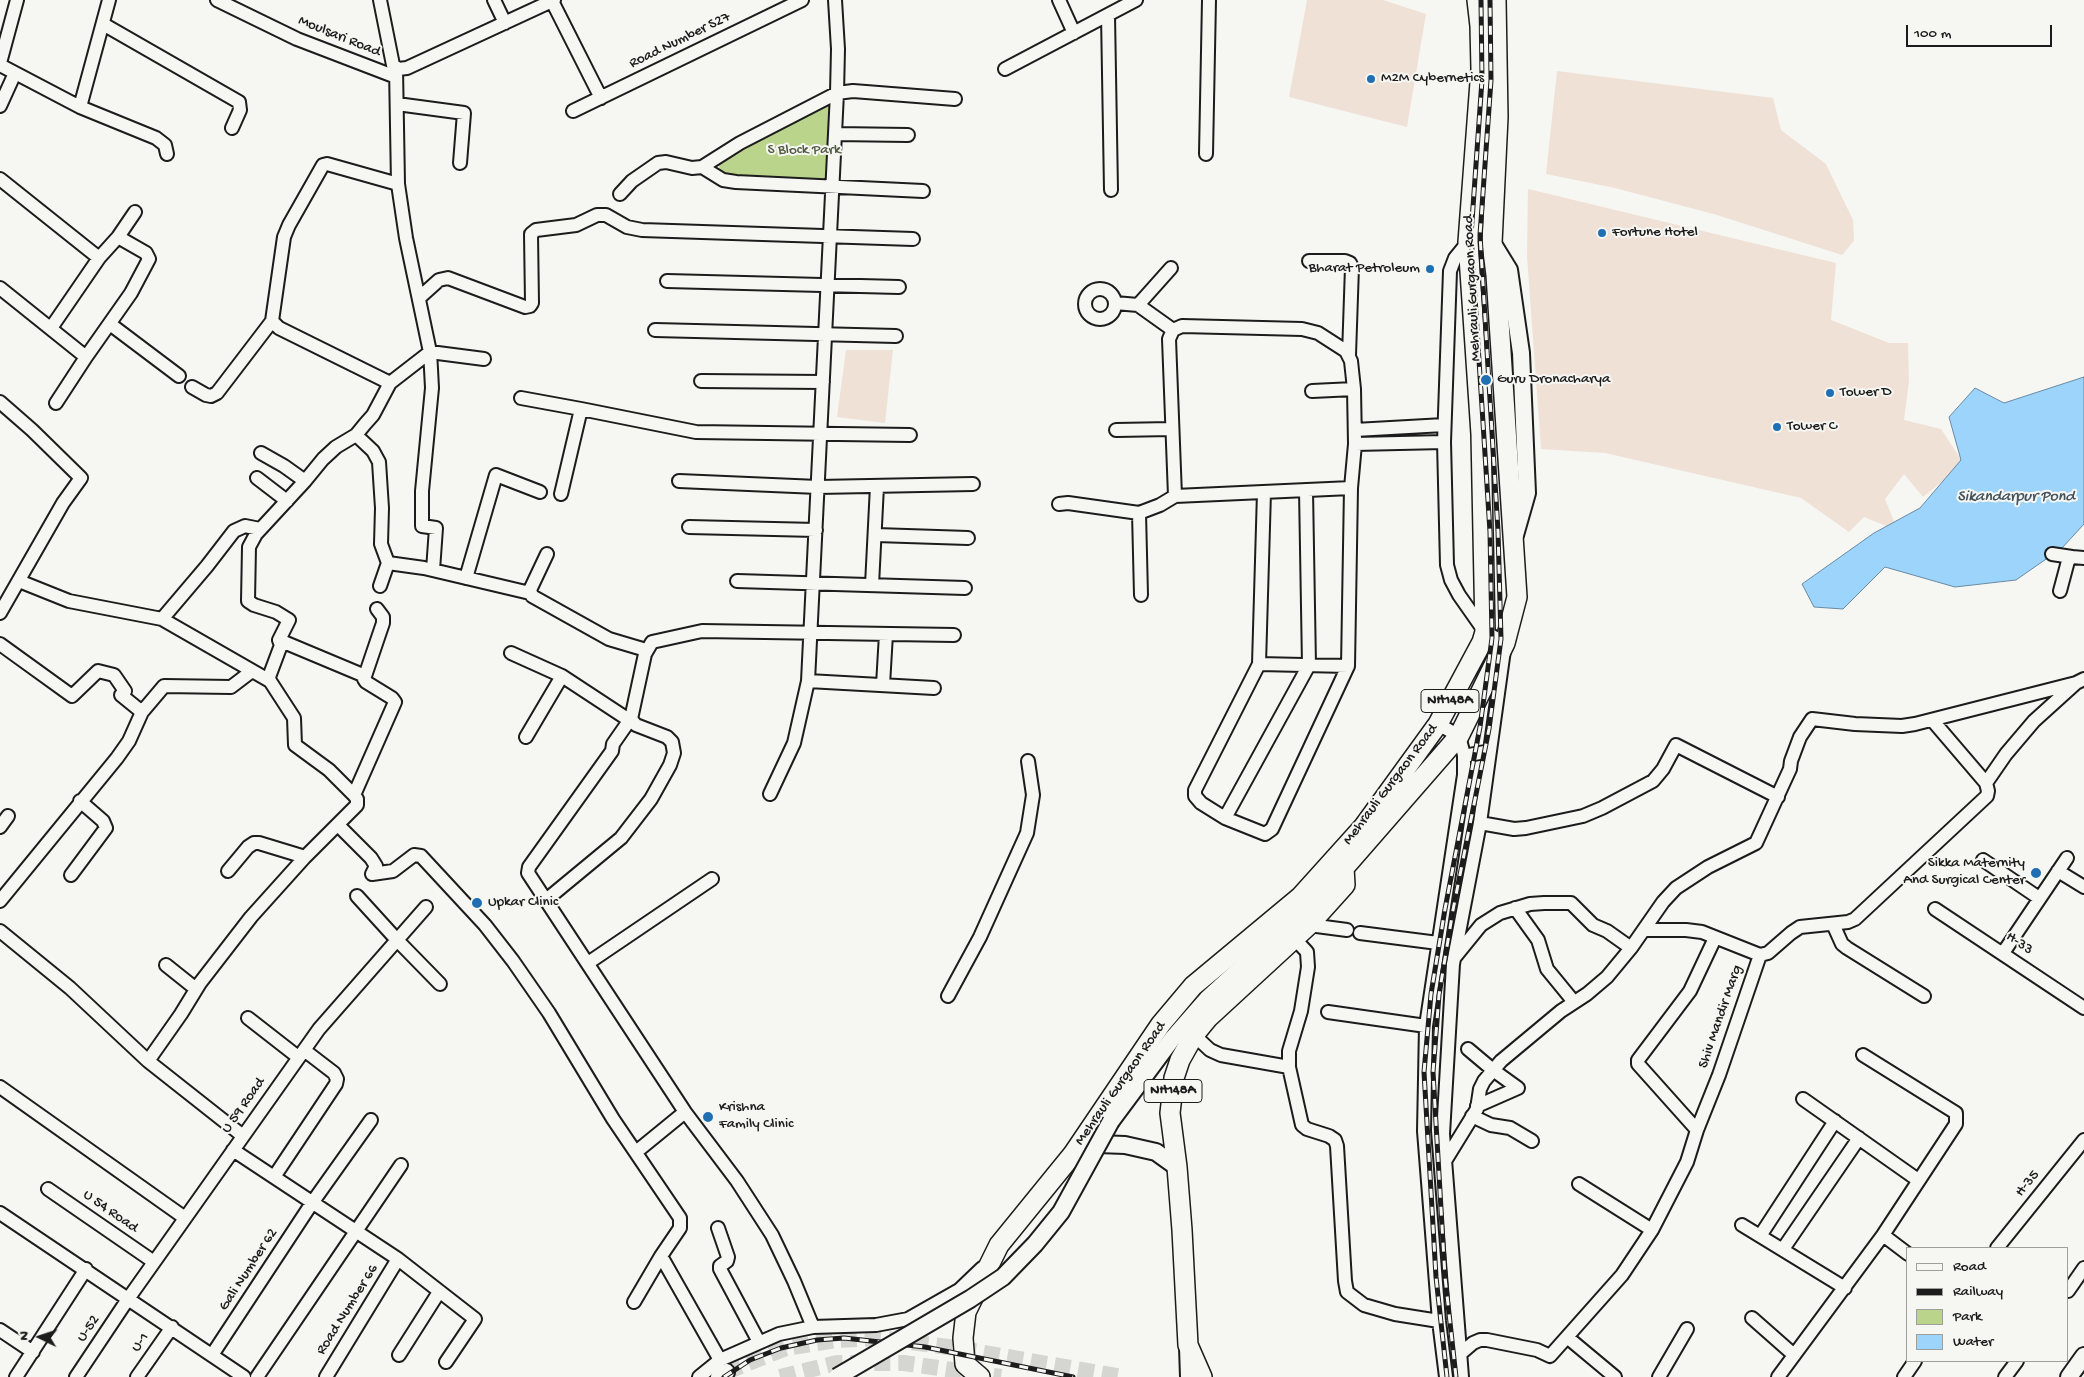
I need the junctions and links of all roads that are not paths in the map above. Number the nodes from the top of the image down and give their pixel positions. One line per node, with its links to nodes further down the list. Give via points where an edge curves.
1 (17, 0): 18 (street)
2 (109, 0): 16 (street)
3 (217, 0): 20 (street, Moulsari Road, via 297,39)
4 (380, 0): 20 (street, via 393,65)
5 (494, 0): 15 (street)
6 (802, 0): 23 (street, Road Number S27)
7 (836, 0): 22 (street)
8 (1059, 0): 17 (street)
9 (1136, 0): 14 (street)
10 (1209, 0): 33 (street)
11 (1477, 0): 46 (highway, Mehrauli Gurgaon Road / NH148A, via 1481,69)
12 (1496, 0): 132 (highway, Mehrauli Gurgaon Road / NH148A, via 1498,117 1492,243 1517,598)
13 (553, 1): 15 (street); 23 (street)
14 (1108, 15): 17 (street); 39 (street)
15 (505, 23): 20 (street)
16 (103, 24): 27 (street); 29 (street, via 239,102 240,110)
17 (1074, 33): 19 (street)
18 (0, 64): 21 (street)
19 (1005, 69)
20 (400, 71): 25 (street)
21 (15, 73): 26 (street); 27 (street)
22 (837, 93): 24 (street, via 853,91); 30 (street); 35 (street, via 748,138)
23 (601, 98): 28 (street, Road Number S27)
24 (955, 99)
25 (397, 104): 34 (street, via 464,112); 37 (street)
26 (0, 106)
27 (80, 107): 32 (street, via 156,138 167,147)
28 (573, 111)
29 (232, 128)
30 (835, 134): 31 (street); 38 (street)
31 (908, 135)
32 (167, 154)
33 (1206, 154)
34 (460, 162)
35 (702, 167): 38 (street, via 731,181); 41 (street, via 658,163)
36 (0, 179): 47 (street)
37 (398, 184): 54 (street); 57 (street, via 328,164 323,166 284,237)
38 (832, 187): 40 (street); 44 (street)
39 (1111, 190)
40 (924, 191)
41 (620, 194)
42 (135, 212): 43 (street)
43 (118, 236): 47 (street); 58 (street, via 146,253 149,259)
44 (830, 236): 45 (street); 51 (street); 54 (street, via 642,230 627,227 606,215 597,215 576,224 536,230 531,234 530,306 525,307 448,278 439,280)
45 (913, 239)
46 (1468, 242): 79 (street, via 1455,258 1450,271); 127 (highway, Mehrauli Gurgaon Road / NH148A, via 1481,434)
47 (99, 258): 59 (street)
48 (1309, 261): 65 (street, via 1345,261 1352,267)
49 (1171, 268): 56 (street)
50 (667, 281): 51 (street)
51 (828, 286): 52 (street); 62 (street)
52 (899, 287)
53 (0, 288): 59 (street)
54 (419, 298): 64 (street)
55 (1116, 303): 56 (street)
56 (1138, 305): 61 (street)
57 (272, 321): 71 (street, via 279,328); 72 (street, via 217,394 206,395)
58 (110, 324): 66 (street); 68 (street)
59 (51, 328): 66 (street)
60 (655, 330): 62 (street)
61 (1173, 330): 65 (street, via 1182,326 1302,329 1318,333); 80 (street, via 1170,339)
62 (826, 333): 63 (street); 70 (street)
63 (896, 336)
64 (430, 352): 67 (street); 71 (street); 113 (street, via 432,388 422,491 422,526 436,528)
65 (1349, 355): 73 (street)
66 (86, 356): 77 (street)
67 (484, 359)
68 (179, 376)
69 (701, 381): 70 (street)
70 (823, 382): 84 (street)
71 (390, 383): 83 (street, via 373,415)
72 (192, 386)
73 (1354, 389): 74 (street); 82 (street)
74 (1312, 391)
75 (521, 398): 78 (street)
76 (0, 402): 116 (street, via 81,478)
77 (56, 403)
78 (581, 409): 84 (street, via 690,432); 99 (street)
79 (1444, 425): 82 (street); 86 (street)
80 (1171, 429): 81 (street); 100 (street)
81 (1116, 430)
82 (1355, 430): 87 (street)
83 (356, 435): 90 (street, via 328,454); 112 (street, via 373,451 379,462 381,544)
84 (821, 435): 85 (street); 94 (street)
85 (910, 435)
86 (1444, 442): 87 (street); 127 (street, via 1447,565 1458,594)
87 (1355, 444): 95 (street)
88 (261, 453): 90 (street)
89 (258, 478): 101 (street)
90 (305, 481): 101 (street)
91 (680, 481): 94 (street)
92 (973, 484): 93 (street)
93 (876, 486): 94 (street); 107 (street)
94 (818, 487): 106 (street)
95 (1351, 488): 96 (street); 138 (street)
96 (1306, 490): 98 (street); 137 (street)
97 (540, 492): 114 (street, via 496,475)
98 (1264, 492): 100 (street); 136 (street)
99 (561, 494)
100 (1175, 496): 103 (street, via 1160,506)
101 (287, 500): 105 (street)
102 (1059, 504): 103 (street)
103 (1139, 513): 123 (street)
104 (689, 527): 106 (street)
105 (260, 529): 126 (street, via 245,526 234,531); 131 (street, via 249,547 247,598 254,605 289,620)
106 (816, 530): 117 (street)
107 (876, 535): 108 (street); 118 (street)
108 (968, 538)
109 (547, 554): 122 (street)
110 (2052, 554): 111 (street)
111 (2078, 558): 121 (street, via 2068,561)
112 (388, 563): 113 (street); 119 (street)
113 (433, 570): 114 (street)
114 (466, 578): 122 (street)
115 (736, 580): 117 (street)
116 (19, 581): 125 (street); 126 (street, via 69,601)
117 (814, 582): 118 (street); 128 (street)
118 (872, 585): 120 (street)
119 (380, 586)
120 (965, 588)
121 (2060, 591)
122 (530, 593): 134 (street, via 609,639)
123 (1141, 595)
124 (377, 610): 140 (street, via 383,621)
125 (0, 613)
126 (162, 619): 139 (street)
127 (1484, 632): 132 (street); 150 (highway, Mehrauli Gurgaon Road / NH148A, via 1482,642)
128 (812, 633): 129 (street); 134 (street, via 702,631 656,640); 142 (street)
129 (886, 634): 130 (street); 145 (street)
130 (954, 635)
131 (279, 640): 140 (street); 143 (street, via 281,645)
132 (1506, 643): 151 (highway, Mehrauli Gurgaon Road / NH148A); 153 (street)
133 (0, 644): 147 (street, via 72,696 98,671 114,675 125,691 121,696)
134 (646, 650): 148 (street)
135 (511, 654): 141 (street)
136 (1259, 664): 137 (street); 162 (street, via 1195,790 1197,800)
137 (1309, 665): 138 (street); 162 (street)
138 (1348, 666): 162 (street, via 1272,829 1265,834)
139 (252, 671): 143 (street); 147 (street, via 231,687 164,686)
140 (365, 676): 158 (street, via 366,682 395,702)
141 (562, 676): 148 (street); 152 (street)
142 (808, 680): 145 (street); 157 (street, via 794,743)
143 (270, 681): 158 (street, via 294,718 295,745 325,766)
144 (2080, 681): 149 (street); 156 (street, Shiv Mandir Marg, via 2034,721)
145 (883, 685): 146 (street)
146 (934, 688)
147 (142, 712): 160 (street, via 123,750)
148 (630, 721): 177 (street, via 529,867 529,876); 177 (street, via 672,742 674,753 670,765 651,799 621,838)
149 (1933, 721): 156 (street); 159 (street, via 1902,726 1812,719 1800,737)
150 (1438, 724): 151 (street); 226 (highway, Mehrauli Gurgaon Road / NH148A, via 1364,826 1300,897 1193,986 1161,1024)
151 (1459, 736): 154 (street); 169 (highway, Mehrauli Gurgaon Road / NH148A)
152 (526, 737)
153 (1490, 751): 154 (street); 163 (street)
154 (1464, 756): 189 (street, via 1464,775)
155 (1028, 761): 199 (street, via 1033,795 1027,833 980,937)
156 (1986, 783): 182 (street, Shiv Mandir Marg, via 1987,796 1868,908 1848,922)
157 (770, 794)
158 (354, 795): 164 (street, via 358,802 356,808)
159 (1778, 797): 163 (street, via 1676,744 1653,781 1593,812 1526,828); 184 (street, via 1756,843 1686,881 1668,897)
160 (80, 801): 172 (street, via 104,821 106,828); 178 (street)
161 (8, 816): 165 (street)
162 (1225, 818)
163 (1480, 823): 193 (street)
164 (338, 825): 166 (street); 225 (street, via 371,858 376,866 372,874 392,871 418,855 459,896 513,961 549,1013)
165 (0, 827)
166 (305, 857): 170 (street, via 258,843 248,847); 198 (street, via 251,917)
167 (2067, 858): 171 (street)
168 (1983, 860): 176 (street)
169 (1344, 868): 183 (highway, Mehrauli Gurgaon Road / NH148A, via 1345,885); 284 (main road, bridge, via 1310,905 1207,999 1172,1039 1111,1121 1061,1212 1035,1244 1002,1277 970,1299)
170 (228, 871)
171 (2058, 871): 174 (street); 176 (street)
172 (71, 876)
173 (712, 879): 194 (street)
174 (2084, 887)
175 (357, 896): 188 (street)
176 (2039, 898): 191 (street)
177 (546, 900): 194 (street)
178 (0, 901)
179 (426, 907): 188 (street, U 59 Road)
180 (1515, 908): 190 (street, via 1544,902 1572,903 1593,925); 193 (street, via 1481,925); 201 (street, via 1538,940 1547,969)
181 (1935, 909): 191 (street, H-33)
182 (1833, 924): 192 (street, Shiv Mandir Marg, via 1800,927 1768,953); 200 (street, via 1847,948)
183 (1309, 925): 186 (highway, Mehrauli Gurgaon Road / NH148A); 189 (street)
184 (1644, 930): 187 (street, via 1692,930); 190 (street)
185 (0, 931): 210 (street, via 70,988)
186 (1294, 938): 206 (highway, Mehrauli Gurgaon Road / NH148A); 211 (street, via 1307,952 1308,967 1301,1011 1289,1051)
187 (1715, 938): 192 (street); 219 (street, via 1690,991 1638,1060 1638,1064)
188 (397, 940): 197 (street); 208 (street, U 59 Road)
189 (1438, 943): 195 (street)
190 (1631, 948): 201 (street, via 1596,987)
191 (2003, 953): 202 (street, H-33)
192 (1760, 955): 219 (street, Shiv Mandir Marg)
193 (1453, 962): 195 (street); 227 (street, via 1443,1134)
194 (588, 963): 216 (street)
195 (1435, 963): 205 (street)
196 (166, 965): 198 (street)
197 (440, 984)
198 (196, 989): 210 (street)
199 (948, 996)
200 (1924, 996)
201 (1574, 1002): 212 (street, via 1522,1042)
202 (2084, 1008)
203 (1328, 1012): 205 (street)
204 (248, 1018): 208 (street)
205 (1426, 1026): 258 (street, via 1424,1131)
206 (1194, 1035): 211 (street, via 1210,1050 1221,1055); 229 (highway, Mehrauli Gurgaon Road / NH148A, via 1174,1078 1170,1113)
207 (1468, 1049): 212 (street)
208 (301, 1054): 220 (street, U 59 Road); 230 (street, via 334,1073 336,1084)
209 (1863, 1055): 231 (street, via 1956,1113 1956,1124)
210 (148, 1061): 220 (street)
211 (1289, 1067): 258 (street, via 1302,1125 1329,1136 1337,1146 1347,1292 1364,1304 1395,1314)
212 (1493, 1070): 215 (street, via 1480,1089); 215 (street, via 1518,1088)
213 (0, 1086): 236 (street)
214 (1803, 1099): 218 (street)
215 (1475, 1111): 223 (street, via 1492,1125 1510,1128); 227 (street)
216 (685, 1112): 225 (street); 259 (street, via 737,1181 772,1235)
217 (371, 1120): 234 (street, Gali Number 62)
218 (1835, 1121): 221 (street); 242 (street)
219 (1697, 1130): 239 (street, Shiv Mandir Marg, via 1687,1162)
220 (243, 1136): 224 (street, U 59 Road)
221 (1859, 1138): 231 (street); 245 (street)
222 (2084, 1140): 244 (street, H-35)
223 (1532, 1141)
224 (233, 1150): 230 (street); 236 (street, U 59 Road)
225 (636, 1152): 247 (street, via 680,1218 680,1228)
226 (1073, 1154): 229 (main road, via 1098,1144 1125,1145 1156,1152); 243 (highway, Mehrauli Gurgaon Road / NH148A)
227 (1445, 1161): 269 (street)
228 (401, 1165): 240 (street)
229 (1177, 1167): 265 (highway, Mehrauli Gurgaon Road / NH148A)
230 (274, 1177): 234 (street)
231 (1918, 1180): 241 (street)
232 (1578, 1184): 239 (street)
233 (48, 1189): 249 (street, U 54 Road)
234 (312, 1202): 240 (street); 267 (street, Gali Number 62)
235 (0, 1213): 251 (street)
236 (185, 1218): 249 (street, U 59 Road)
237 (1742, 1225): 242 (street)
238 (718, 1228): 264 (street, via 728,1258 720,1269)
239 (1652, 1230): 263 (street, Shiv Mandir Marg, via 1622,1275)
240 (356, 1232): 248 (street); 281 (street)
241 (1883, 1235): 246 (street); 252 (street)
242 (1760, 1236): 245 (street)
243 (999, 1245): 259 (street, via 959,1290 908,1319 876,1325); 285 (highway, Mehrauli Gurgaon Road / NH148A, via 966,1312 965,1364)
244 (1999, 1247)
245 (1783, 1249): 252 (street)
246 (1906, 1252)
247 (660, 1256): 256 (street); 276 (street)
248 (398, 1260): 254 (street); 282 (street, Road Number 66)
249 (154, 1262): 255 (street, U 59 Road)
250 (2084, 1268): 253 (street)
251 (86, 1269): 255 (street); 266 (street)
252 (1845, 1288): 270 (street)
253 (2069, 1289)
254 (439, 1292): 268 (street); 273 (street, via 475,1319)
255 (128, 1299): 260 (street); 279 (street, U-52)
256 (634, 1302)
257 (1752, 1318): 270 (street)
258 (1439, 1321): 272 (street)
259 (813, 1327): 264 (street)
260 (174, 1329): 267 (street); 277 (street, U-1)
261 (1687, 1329): 291 (street)
262 (0, 1330): 266 (street)
263 (1568, 1337): 269 (street, Shiv Mandir Marg, via 1550,1356 1537,1350 1488,1340 1473,1343); 290 (street)
264 (759, 1342): 276 (street)
265 (1188, 1345): 286 (main road); 287 (highway, Mehrauli Gurgaon Road / NH148A)
266 (33, 1352): 278 (street)
267 (212, 1355): 280 (street)
268 (399, 1355)
269 (1459, 1355): 272 (street); 289 (street)
270 (1794, 1355): 292 (street)
271 (2084, 1356): 295 (main road)
272 (1444, 1359): 288 (street)
273 (446, 1362)
274 (1914, 1362): 293 (street)
275 (2016, 1362): 294 (street)
276 (722, 1370): 283 (street)
277 (141, 1376)
278 (16, 1377)
279 (76, 1377)
280 (244, 1377)
281 (258, 1377)
282 (326, 1377)
283 (700, 1377)
284 (837, 1377)
285 (980, 1377)
286 (1189, 1377)
287 (1202, 1377)
288 (1446, 1377)
289 (1462, 1377)
290 (1615, 1377)
291 (1659, 1377)
292 (1778, 1377)
293 (1904, 1377)
294 (2005, 1377)
295 (2069, 1377)

